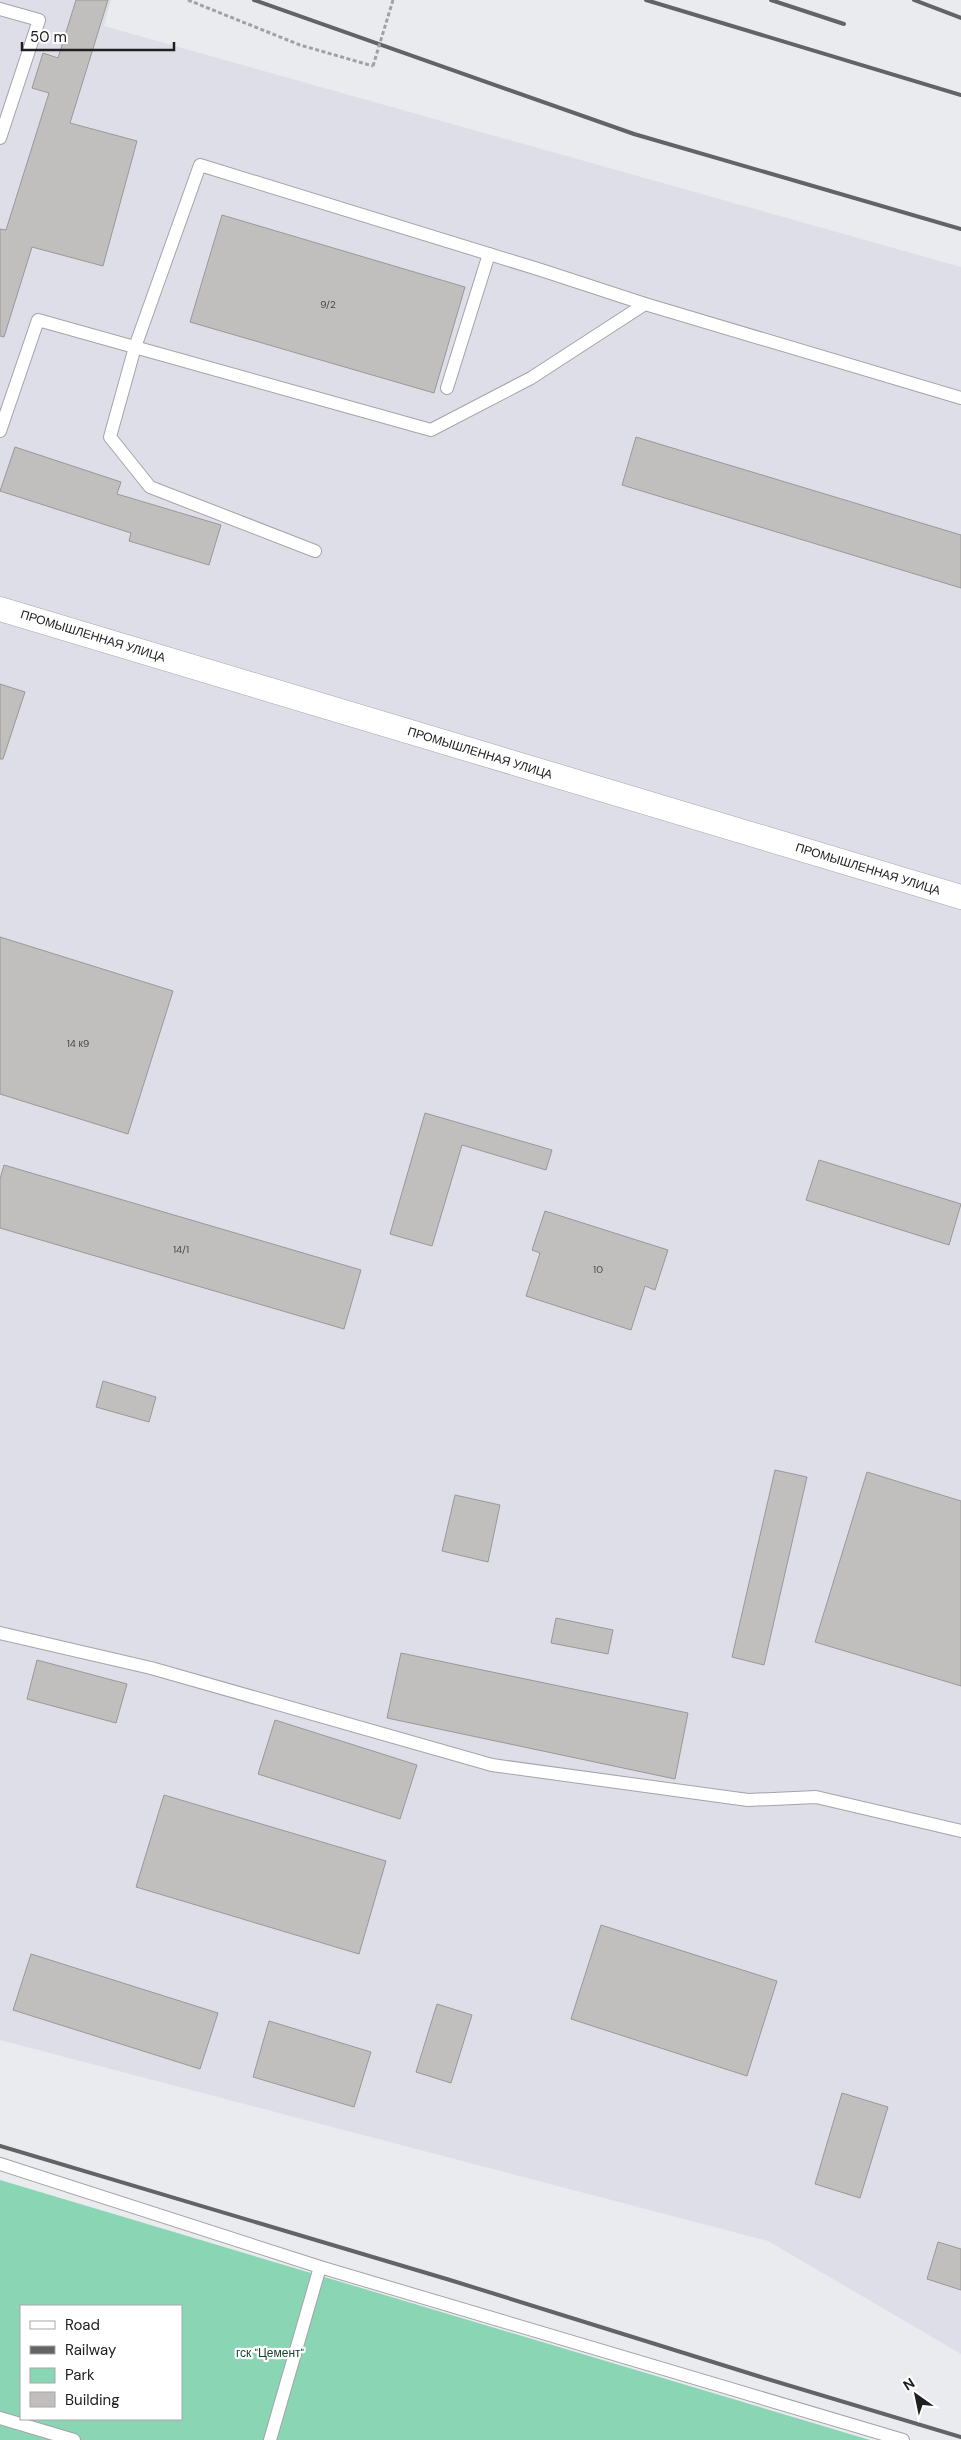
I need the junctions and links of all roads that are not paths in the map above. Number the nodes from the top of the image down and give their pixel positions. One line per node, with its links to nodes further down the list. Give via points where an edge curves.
1 (0, 9): 2 (lane, via 39,20)
2 (0, 138)
3 (490, 254): 4 (lane); 5 (lane, via 200,165); 6 (lane)
4 (645, 304): 5 (lane, via 531,378 431,430); 7 (lane)
5 (135, 347): 8 (lane, via 38,320); 9 (lane, via 110,437 150,487)
6 (447, 388)
7 (961, 398)
8 (0, 431)
9 (315, 551)
10 (0, 609): 11 (street, ПРОМЫШЛЕННАЯ УЛИЦА)
11 (961, 897)
12 (0, 1633): 13 (lane, via 151,1668 492,1765 748,1800 816,1797)
13 (961, 1831)
14 (0, 2164): 15 (lane)
15 (320, 2267): 18 (lane); 19 (lane)
16 (0, 2418): 17 (lane)
17 (74, 2440)
18 (270, 2440)
19 (903, 2440)

